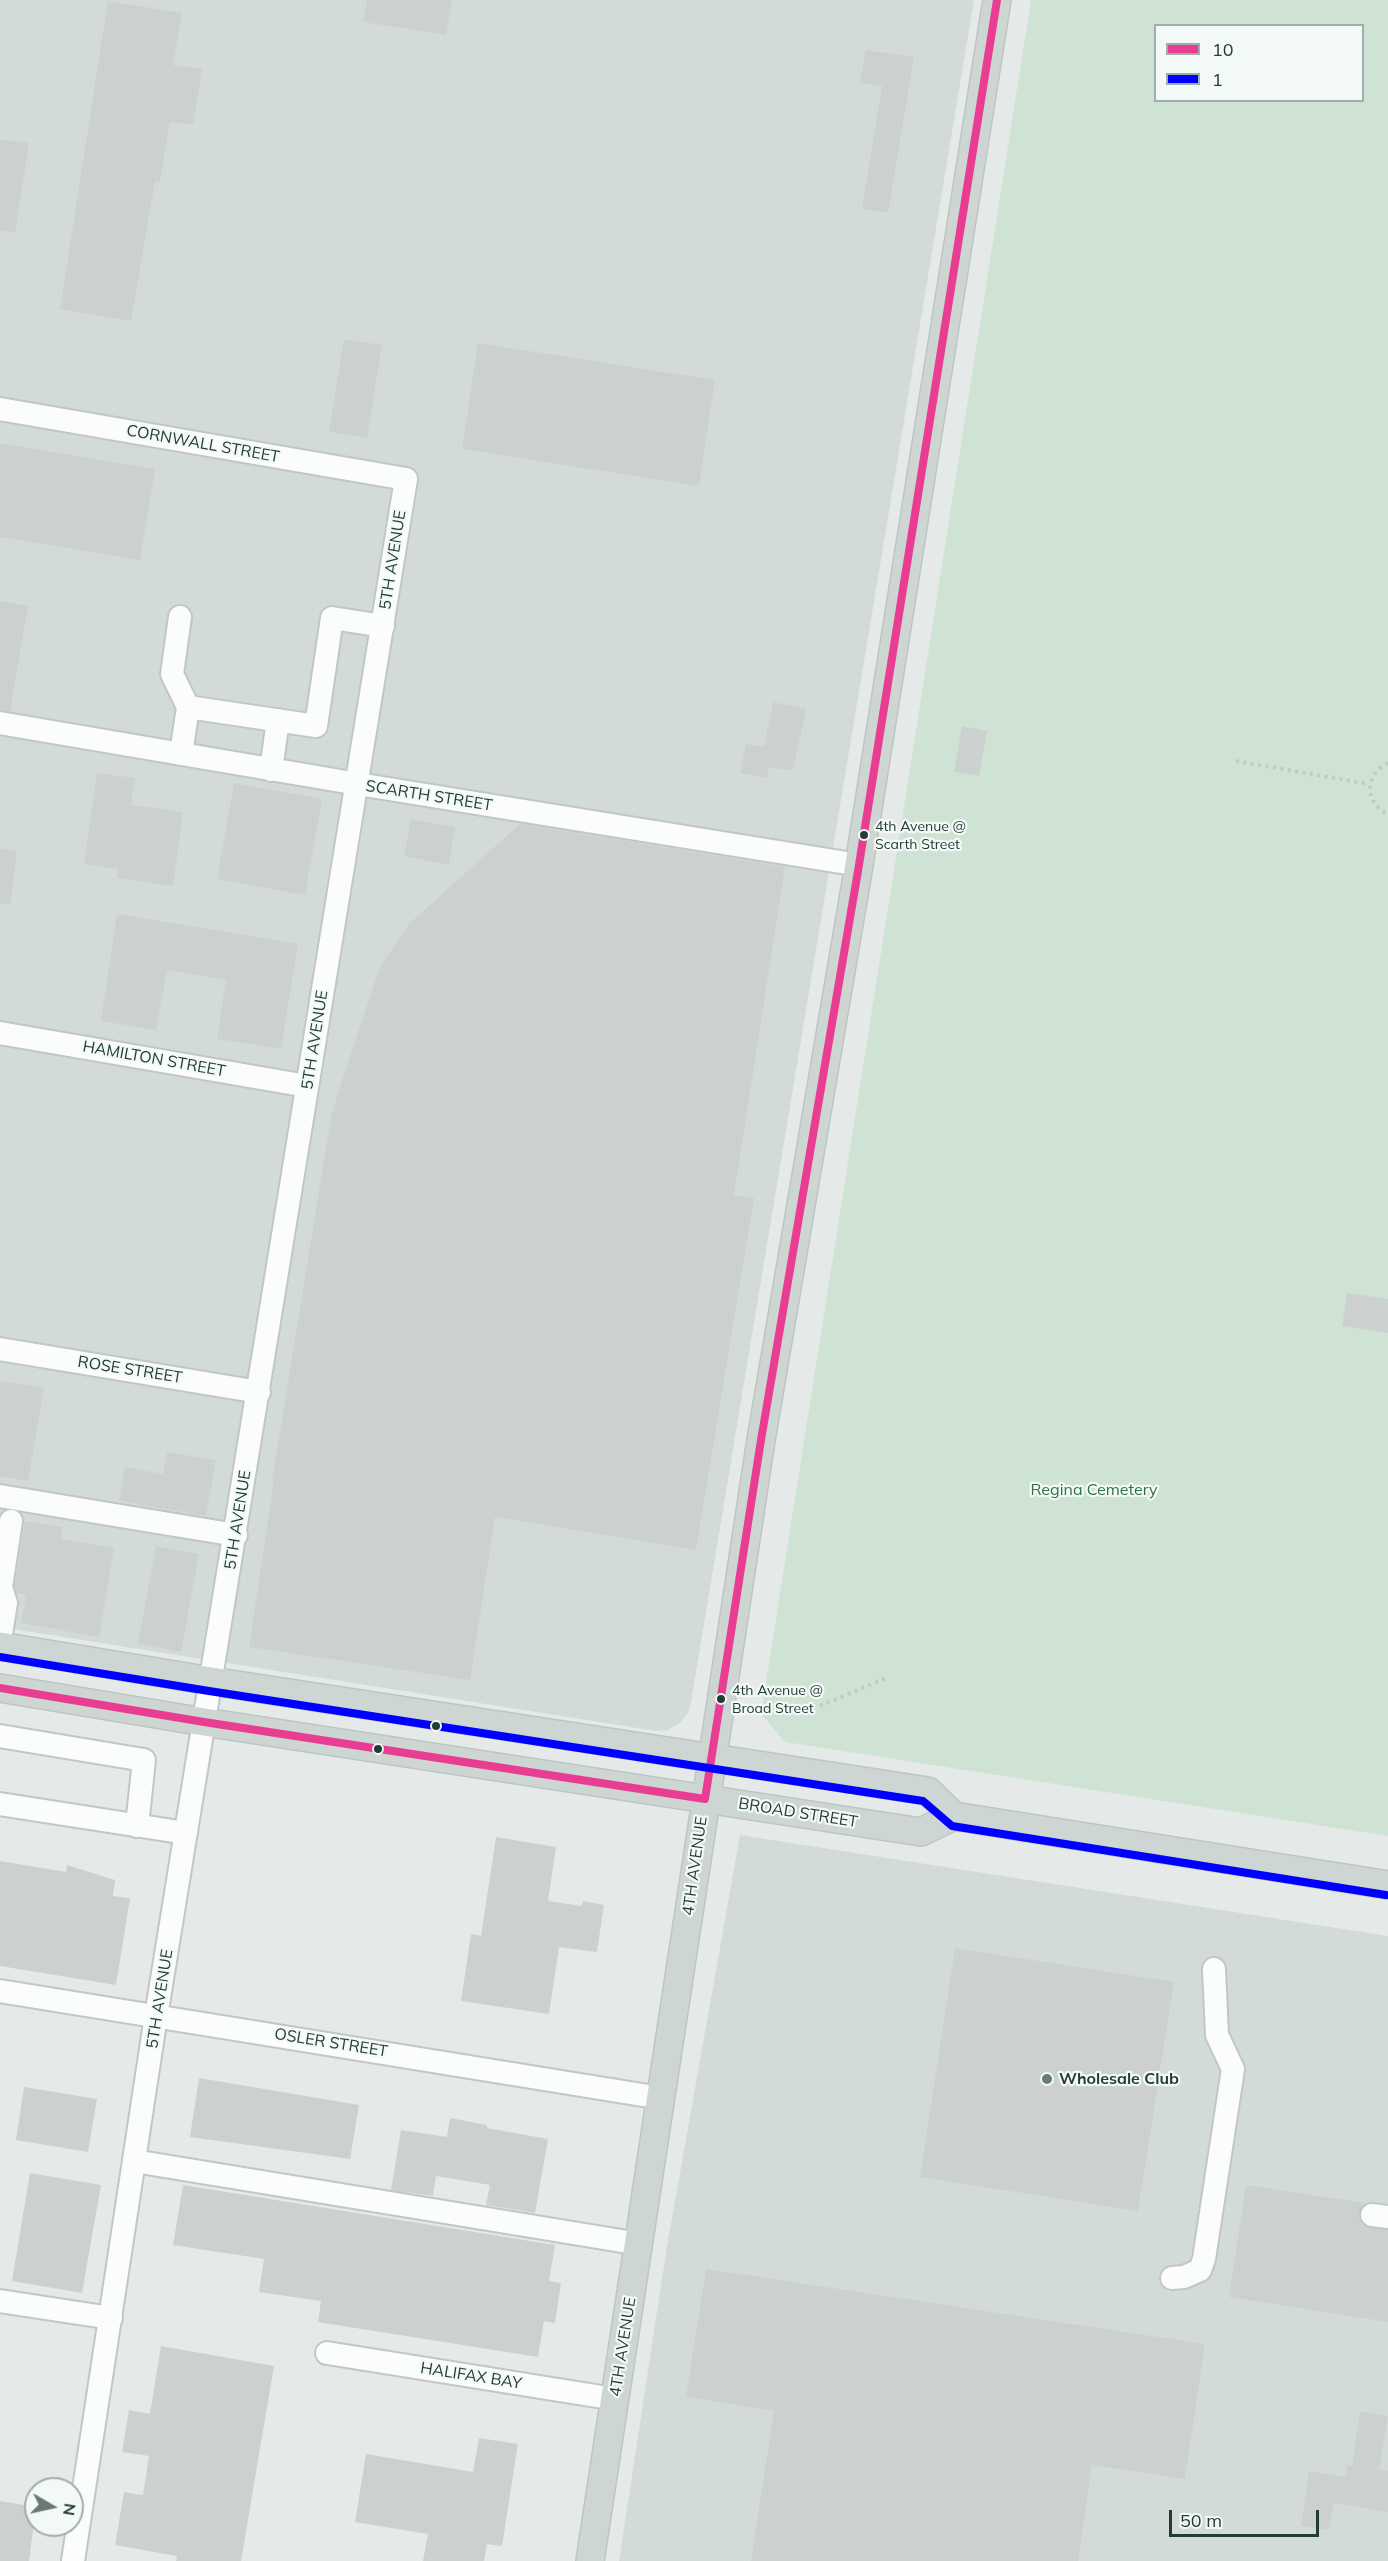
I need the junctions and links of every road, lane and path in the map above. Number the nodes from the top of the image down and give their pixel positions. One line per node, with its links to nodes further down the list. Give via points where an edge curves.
1 (997, 0): 16 (main road, 4TH AVENUE)
2 (0, 409): 3 (street, CORNWALL STREET)
3 (406, 478): 5 (street, 5TH AVENUE)
4 (180, 617): 6 (street, via 172,674)
5 (383, 626): 7 (street, via 332,618 316,726); 13 (street, 5TH AVENUE)
6 (188, 707): 7 (street); 9 (street)
7 (278, 720): 12 (street)
8 (0, 723): 9 (street, SCARTH STREET)
9 (181, 754): 12 (street, SCARTH STREET)
10 (1236, 761): 14 (path)
11 (1388, 763): 14 (path, via 1375,772)
12 (271, 770): 13 (street, SCARTH STREET)
13 (358, 784): 16 (street, SCARTH STREET); 18 (street, 5TH AVENUE)
14 (1369, 784): 15 (path, via 1371,798 1379,810)
15 (1388, 814)
16 (859, 865): 32 (main road, 4TH AVENUE, via 760,1440)
17 (0, 1033): 18 (street, HAMILTON STREET)
18 (307, 1086): 20 (street, 5TH AVENUE)
19 (0, 1349): 20 (street, ROSE STREET)
20 (259, 1392): 23 (street, 5TH AVENUE)
21 (0, 1497): 23 (street)
22 (12, 1521): 24 (street, via 1,1587 6,1603)
23 (236, 1535): 27 (street, 5TH AVENUE)
24 (0, 1640)
25 (0, 1646): 27 (main road)
26 (886, 1678): 29 (path)
27 (211, 1681): 30 (street, 5TH AVENUE); 32 (main road)
28 (0, 1688): 30 (main road, BROAD STREET)
29 (820, 1707)
30 (204, 1722): 33 (main road, BROAD STREET); 37 (street, 5TH AVENUE)
31 (0, 1736): 36 (street, via 144,1761)
32 (712, 1757): 33 (main road, 4TH AVENUE); 35 (main road, via 928,1791)
33 (705, 1799): 35 (main road, BROAD STREET, via 921,1832); 42 (main road, 4TH AVENUE)
34 (0, 1804): 36 (street)
35 (954, 1816): 38 (main road)
36 (137, 1826): 37 (street)
37 (186, 1833): 41 (street, 5TH AVENUE)
38 (1388, 1885)
39 (1214, 1969): 45 (street, via 1217,2035 1233,2069 1204,2259 1200,2270)
40 (0, 1991): 41 (street, OSLER STREET)
41 (156, 2016): 42 (street, OSLER STREET); 43 (street, 5TH AVENUE)
42 (661, 2098): 44 (main road, 4TH AVENUE)
43 (134, 2161): 44 (street); 47 (street, 5TH AVENUE)
44 (640, 2244): 49 (main road, 4TH AVENUE)
45 (1172, 2278)
46 (0, 2301): 47 (street)
47 (111, 2318): 50 (street, 5TH AVENUE)
48 (327, 2353): 49 (street, HALIFAX BAY)
49 (615, 2399): 51 (main road, 4TH AVENUE)
50 (73, 2561)
51 (590, 2561)

